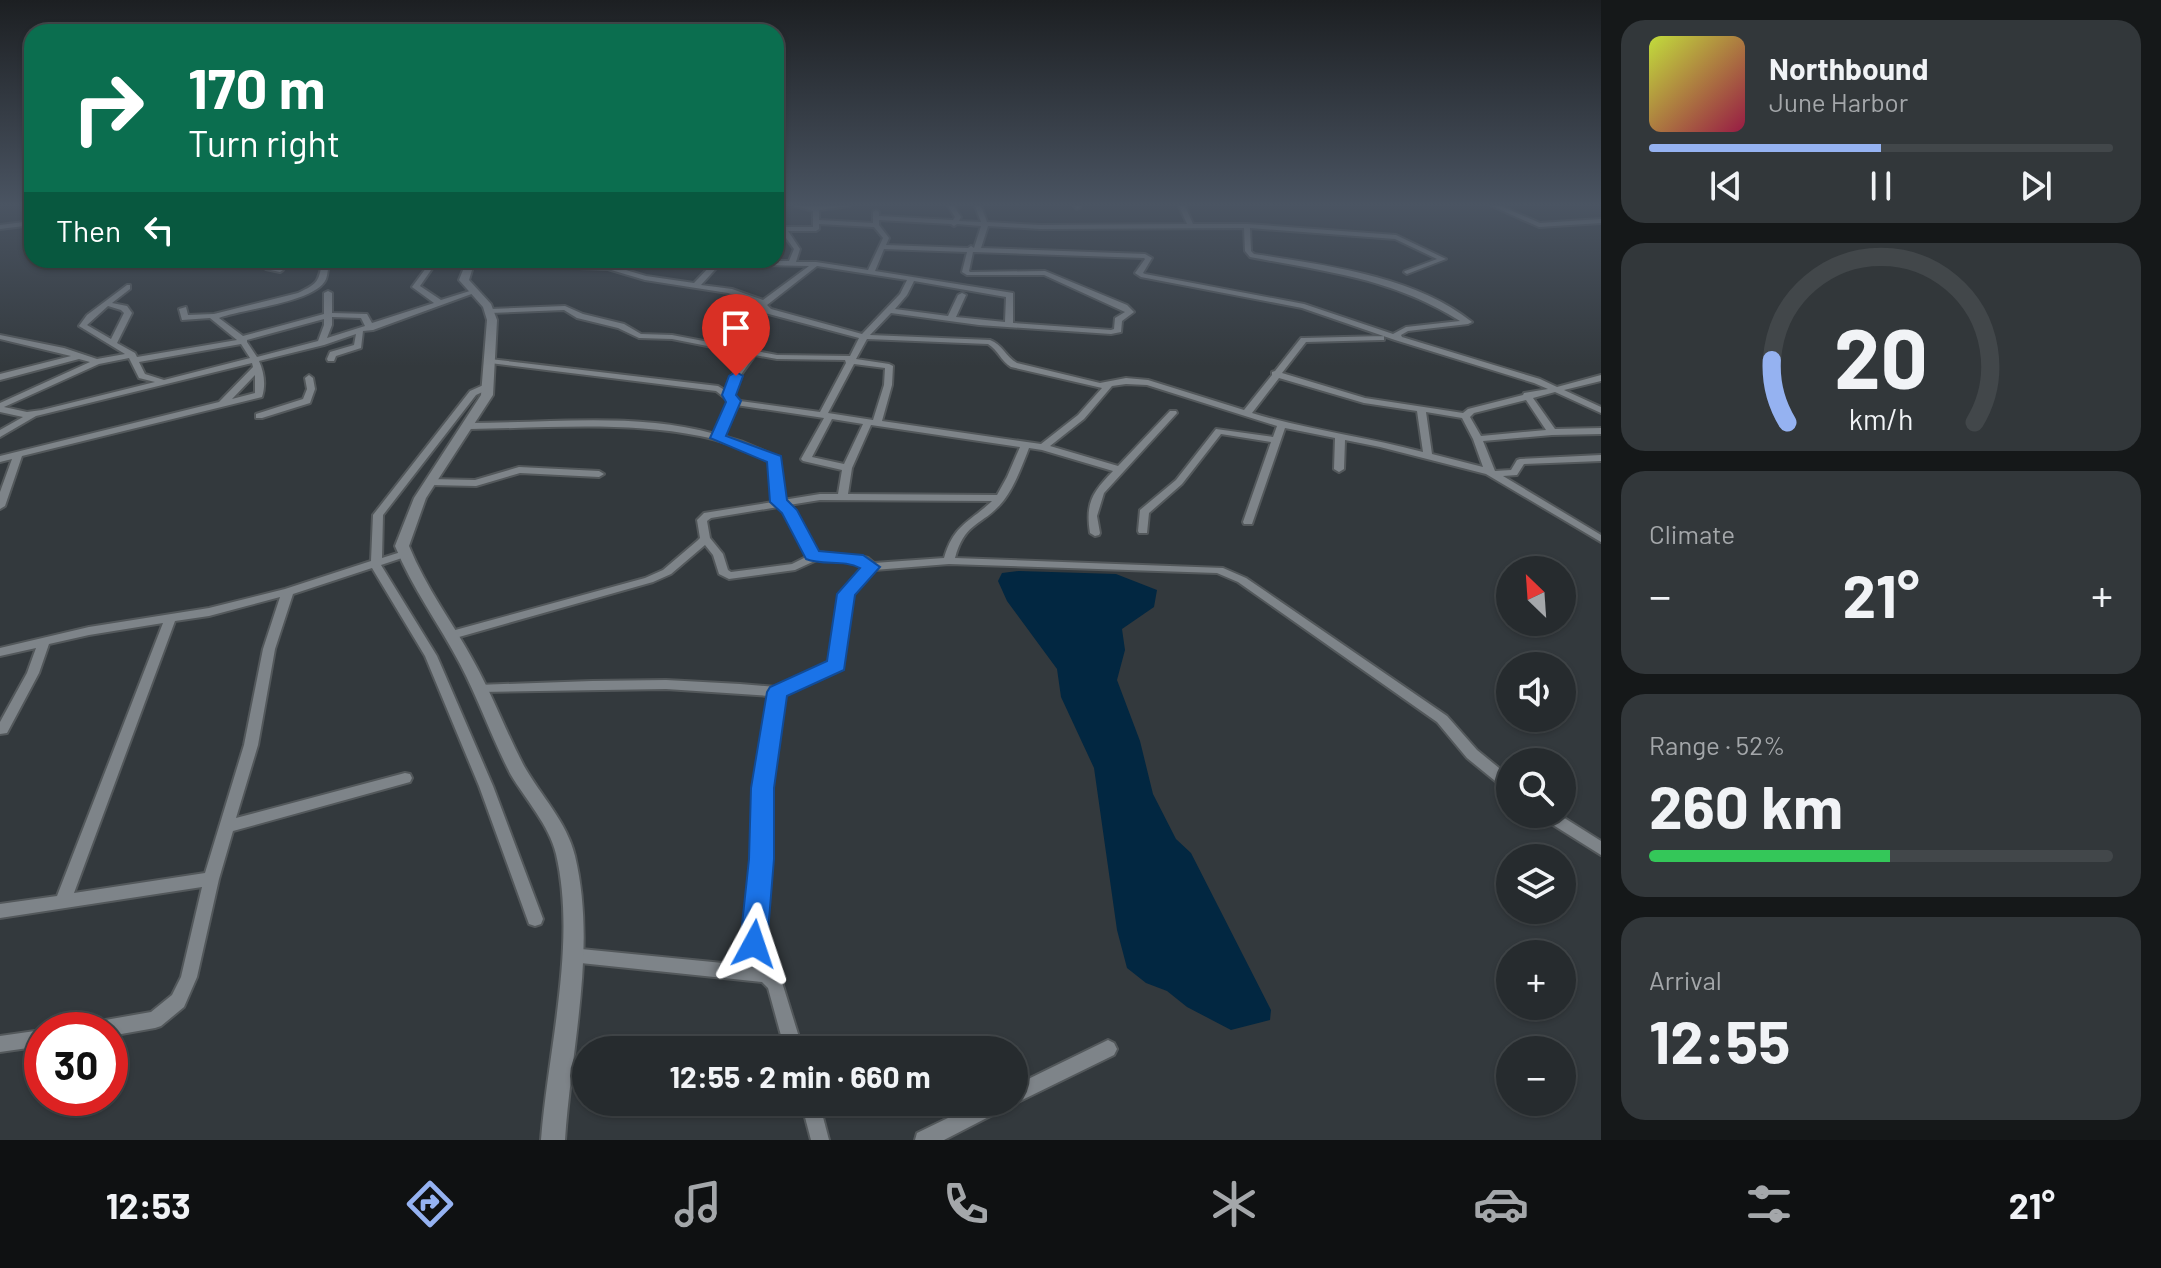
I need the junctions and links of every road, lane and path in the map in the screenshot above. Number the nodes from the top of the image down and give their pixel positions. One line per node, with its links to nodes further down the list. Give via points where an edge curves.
1 (877, 259): 17 (street)
2 (970, 259): 34 (street, via 966,273 1045,273 1130,312 1118,320 1115,332)
3 (1148, 259): 39 (street, via 1139,273 1143,276 1304,306)
4 (1277, 259): 39 (street, via 1385,281 1468,322 1406,329)
5 (1442, 259): 18 (street)
6 (784, 262): 7 (street)
7 (792, 262): 8 (street)
8 (816, 264): 17 (street); 27 (street)
9 (268, 268): 16 (street)
10 (324, 268): 32 (street, via 322,281 308,292)
11 (429, 268): 25 (street, via 416,287)
12 (468, 268): 22 (street, via 464,280)
13 (608, 268): 15 (street)
14 (713, 268): 20 (street)
15 (619, 269): 20 (street)
16 (280, 270)
17 (871, 272): 19 (street)
18 (1407, 272)
19 (910, 278): 29 (street); 34 (street, via 1010,295)
20 (696, 286): 27 (street)
21 (127, 287): 26 (street)
22 (473, 292): 25 (street); 30 (street)
23 (328, 293): 31 (street)
24 (962, 295): 33 (street)
25 (438, 302): 35 (street)
26 (109, 304): 42 (street, via 128,313); 42 (street, via 83,326)
27 (763, 304): 37 (street, via 773,312)
28 (183, 309): 32 (street, via 185,318)
29 (889, 310): 33 (street); 37 (street)
30 (490, 311): 43 (street, via 565,308 634,335); 48 (street)
31 (329, 315): 35 (street, via 364,316); 40 (street); 41 (street)
32 (214, 317): 40 (street)
33 (951, 319): 34 (street)
34 (1009, 325)
35 (370, 328): 36 (street)
36 (360, 332): 41 (street); 46 (street, via 358,346)
37 (864, 337): 47 (street); 57 (street, via 990,342 1014,365)
38 (1, 338): 44 (street)
39 (1398, 338): 51 (street, via 1304,340); 58 (street)
40 (243, 340): 45 (street); 50 (street)
41 (321, 343): 50 (street)
42 (113, 344): 45 (street)
43 (753, 353): 47 (street); 60 (street, via 736,376)
44 (79, 356): 49 (street); 52 (street)
45 (134, 358): 49 (street); 55 (street, via 149,380)
46 (331, 359)
47 (850, 360): 66 (street); 71 (street, via 889,366 888,385)
48 (490, 361): 56 (street); 60 (street, via 718,389)
49 (97, 362): 62 (street)
50 (257, 364): 55 (street); 61 (street); 61 (street, via 259,395)
51 (1275, 374): 64 (street); 67 (street)
52 (0, 377)
53 (309, 378): 69 (street, via 307,401)
54 (1601, 378): 58 (street)
55 (174, 379): 68 (street)
56 (488, 386): 73 (street); 105 (street, via 473,393 378,515)
57 (1108, 387): 67 (street, via 1126,381 1148,383); 82 (street)
58 (1553, 388): 59 (street); 63 (street)
59 (1527, 395): 70 (street); 75 (street)
60 (731, 398): 66 (street); 78 (street)
61 (222, 404): 83 (street)
62 (0, 408): 68 (street)
63 (1601, 410)
64 (1421, 411): 70 (street); 84 (street)
65 (1173, 413): 88 (street)
66 (826, 414): 71 (street); 87 (street, via 806,459)
67 (1246, 414): 72 (street)
68 (33, 415): 76 (street)
69 (259, 416)
70 (1465, 416): 79 (street)
71 (872, 422): 81 (street); 87 (street)
72 (1282, 425): 77 (street); 80 (street)
73 (470, 426): 78 (street, via 603,424); 92 (street)
74 (1601, 431): 75 (street)
75 (1552, 432): 79 (street)
76 (0, 434)
77 (1340, 436): 84 (street); 89 (street)
78 (718, 438): 95 (street, via 775,459)
79 (1478, 439): 90 (street)
80 (1275, 440): 97 (street); 98 (street, via 1219,431 1179,482 1144,512)
81 (1026, 444): 82 (street); 94 (street)
82 (1043, 447): 88 (street)
83 (18, 455): 86 (street); 96 (street)
84 (1428, 457): 90 (street)
85 (1600, 458): 90 (street, via 1527,461 1520,462 1514,473)
86 (0, 459)
87 (847, 468): 93 (street)
88 (1117, 469): 99 (street, via 1094,503)
89 (1339, 469)
90 (1492, 473): 101 (street)
91 (599, 474): 92 (street, via 519,470 476,483)
92 (431, 482): 102 (street, via 402,539)
93 (843, 497): 94 (street); 95 (street)
94 (1000, 498): 104 (street, via 963,527)
95 (778, 502): 100 (street, via 704,517); 103 (street, via 789,510)
96 (0, 506)
97 (1248, 522)
98 (1143, 531)
99 (1095, 533)
100 (705, 538): 103 (street, via 729,576 795,567); 109 (street, via 667,572 649,580)
101 (1601, 539)
102 (404, 554): 105 (street); 109 (street)
103 (815, 557): 106 (street, via 857,559)
104 (949, 561): 106 (street); 115 (street, via 1206,567 1231,574 1442,719)
105 (376, 565): 107 (street); 123 (street, via 431,656)
106 (871, 567): 113 (street, via 846,594 837,665)
107 (288, 592): 108 (street); 117 (street, via 269,649 251,745)
108 (170, 619): 110 (street); 121 (street)
109 (452, 635): 112 (street)
110 (44, 642): 111 (street); 114 (street)
111 (0, 652)
112 (481, 688): 113 (street, via 667,683); 124 (street, via 500,739 565,853)
113 (777, 692): 125 (street, via 762,788 762,859)
114 (2, 730)
115 (1496, 774)
116 (405, 778): 117 (street)
117 (228, 826): 120 (street)
118 (1569, 828): 119 (street)
119 (1601, 849)
120 (211, 879): 121 (street); 126 (street, via 189,977 178,1001 155,1020)
121 (63, 901): 122 (street)
122 (0, 911)
123 (535, 919)
124 (570, 955): 125 (street); 134 (street, via 567,1033 555,1092)
125 (751, 972): 127 (street, via 766,975 775,984)
126 (128, 1024)
127 (790, 1036)
128 (24, 1041): 129 (street)
129 (0, 1044)
130 (1108, 1049): 131 (street)
131 (1028, 1088)
132 (814, 1116): 135 (street)
133 (972, 1116): 136 (street)
134 (553, 1140)
135 (820, 1140)
136 (924, 1140)

